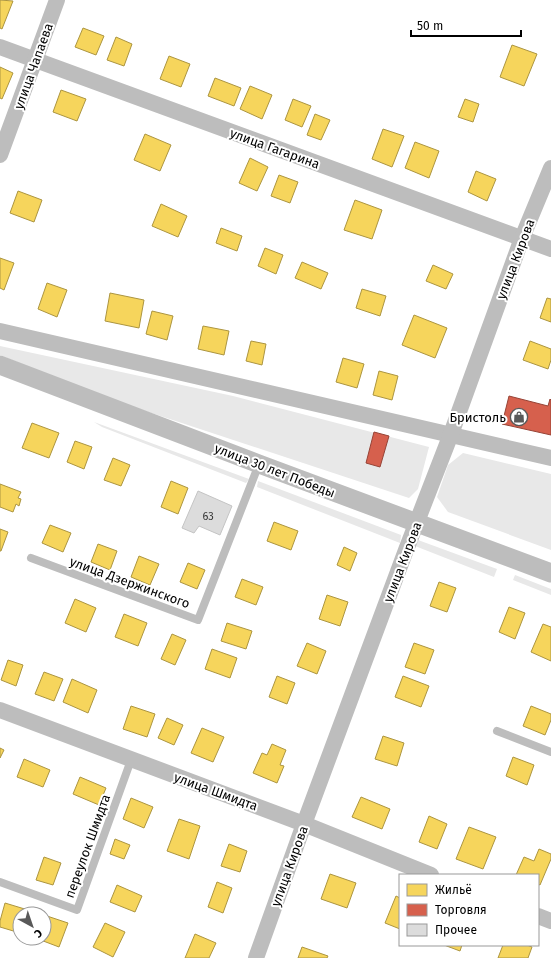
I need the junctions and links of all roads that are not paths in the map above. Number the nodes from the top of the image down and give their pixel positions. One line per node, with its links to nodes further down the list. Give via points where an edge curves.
1 (57, 0): 3 (street, улица Чапаева)
2 (0, 47): 3 (street, улица Гагарина)
3 (34, 60): 4 (street, улица Чапаева); 6 (street, улица Гагарина)
4 (0, 155)
5 (551, 168): 6 (street, улица Кирова)
6 (522, 238): 7 (street, улица Гагарина); 10 (street, улица Кирова)
7 (551, 249)
8 (0, 331): 10 (street)
9 (0, 365): 12 (street, улица 30 лет Победы)
10 (451, 434): 11 (street); 13 (street, улица Кирова)
11 (551, 458)
12 (259, 464): 13 (street, улица 30 лет Победы); 14 (lane, улица Дзержинского, via 198,620)
13 (417, 522): 15 (street, улица 30 лет Победы); 20 (street, улица Кирова)
14 (31, 558)
15 (551, 572)
16 (0, 710): 19 (street, улица Шмидта)
17 (497, 731): 18 (lane)
18 (551, 751)
19 (132, 760): 20 (street, улица Шмидта); 22 (lane, переулок Шмидта, via 77,910)
20 (304, 824): 21 (street, улица Шмидта); 25 (street, улица Кирова)
21 (429, 874)
22 (0, 882)
23 (539, 916): 24 (street)
24 (551, 921)
25 (256, 958)

